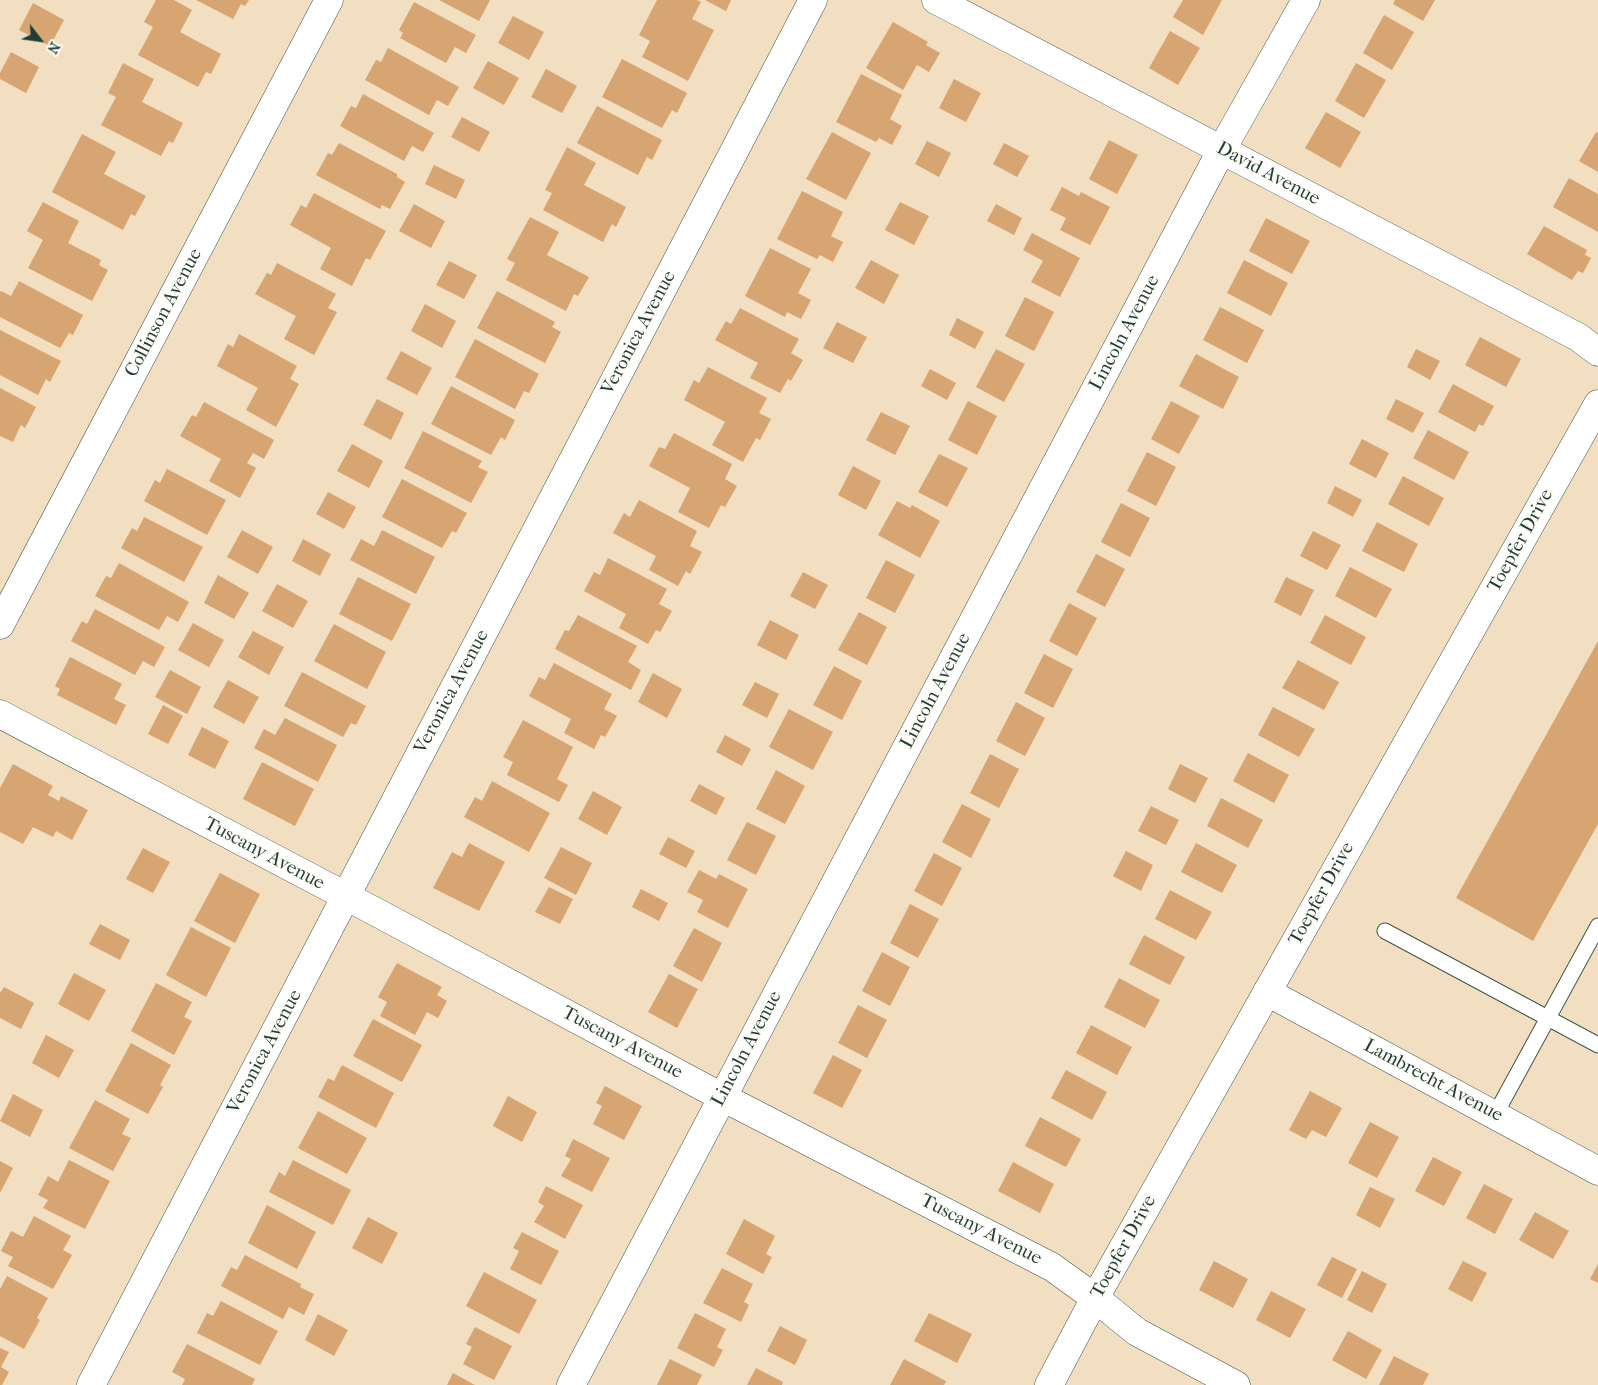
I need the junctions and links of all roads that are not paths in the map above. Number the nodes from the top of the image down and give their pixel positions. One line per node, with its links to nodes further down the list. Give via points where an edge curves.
1 (329, 0): 8 (street, Collinson Avenue)
2 (813, 0): 10 (street, Veronica Avenue)
3 (936, 0): 5 (street, David Avenue)
4 (1306, 0): 5 (street, Lincoln Avenue)
5 (1222, 149): 6 (street, David Avenue, via 1578,337); 16 (street, Lincoln Avenue)
6 (1598, 352)
7 (1598, 404): 13 (street, Toepfer Drive)
8 (0, 625)
9 (0, 714): 10 (street, Tuscany Avenue)
10 (345, 896): 16 (street, Tuscany Avenue); 20 (street, Veronica Avenue)
11 (1598, 926): 14 (lane)
12 (1385, 931): 14 (lane)
13 (1267, 992): 17 (street, Lambrecht Avenue); 19 (street, Toepfer Drive)
14 (1548, 1018): 15 (lane); 17 (lane)
15 (1598, 1045)
16 (722, 1097): 19 (street, Tuscany Avenue, via 1052,1267); 21 (street, Lincoln Avenue)
17 (1496, 1115): 18 (street, Lambrecht Avenue)
18 (1598, 1170)
19 (1095, 1298): 22 (street, Toepfer Drive); 23 (street, Tuscany Avenue, via 1137,1332)
20 (91, 1385)
21 (571, 1385)
22 (1049, 1385)
23 (1236, 1385)

